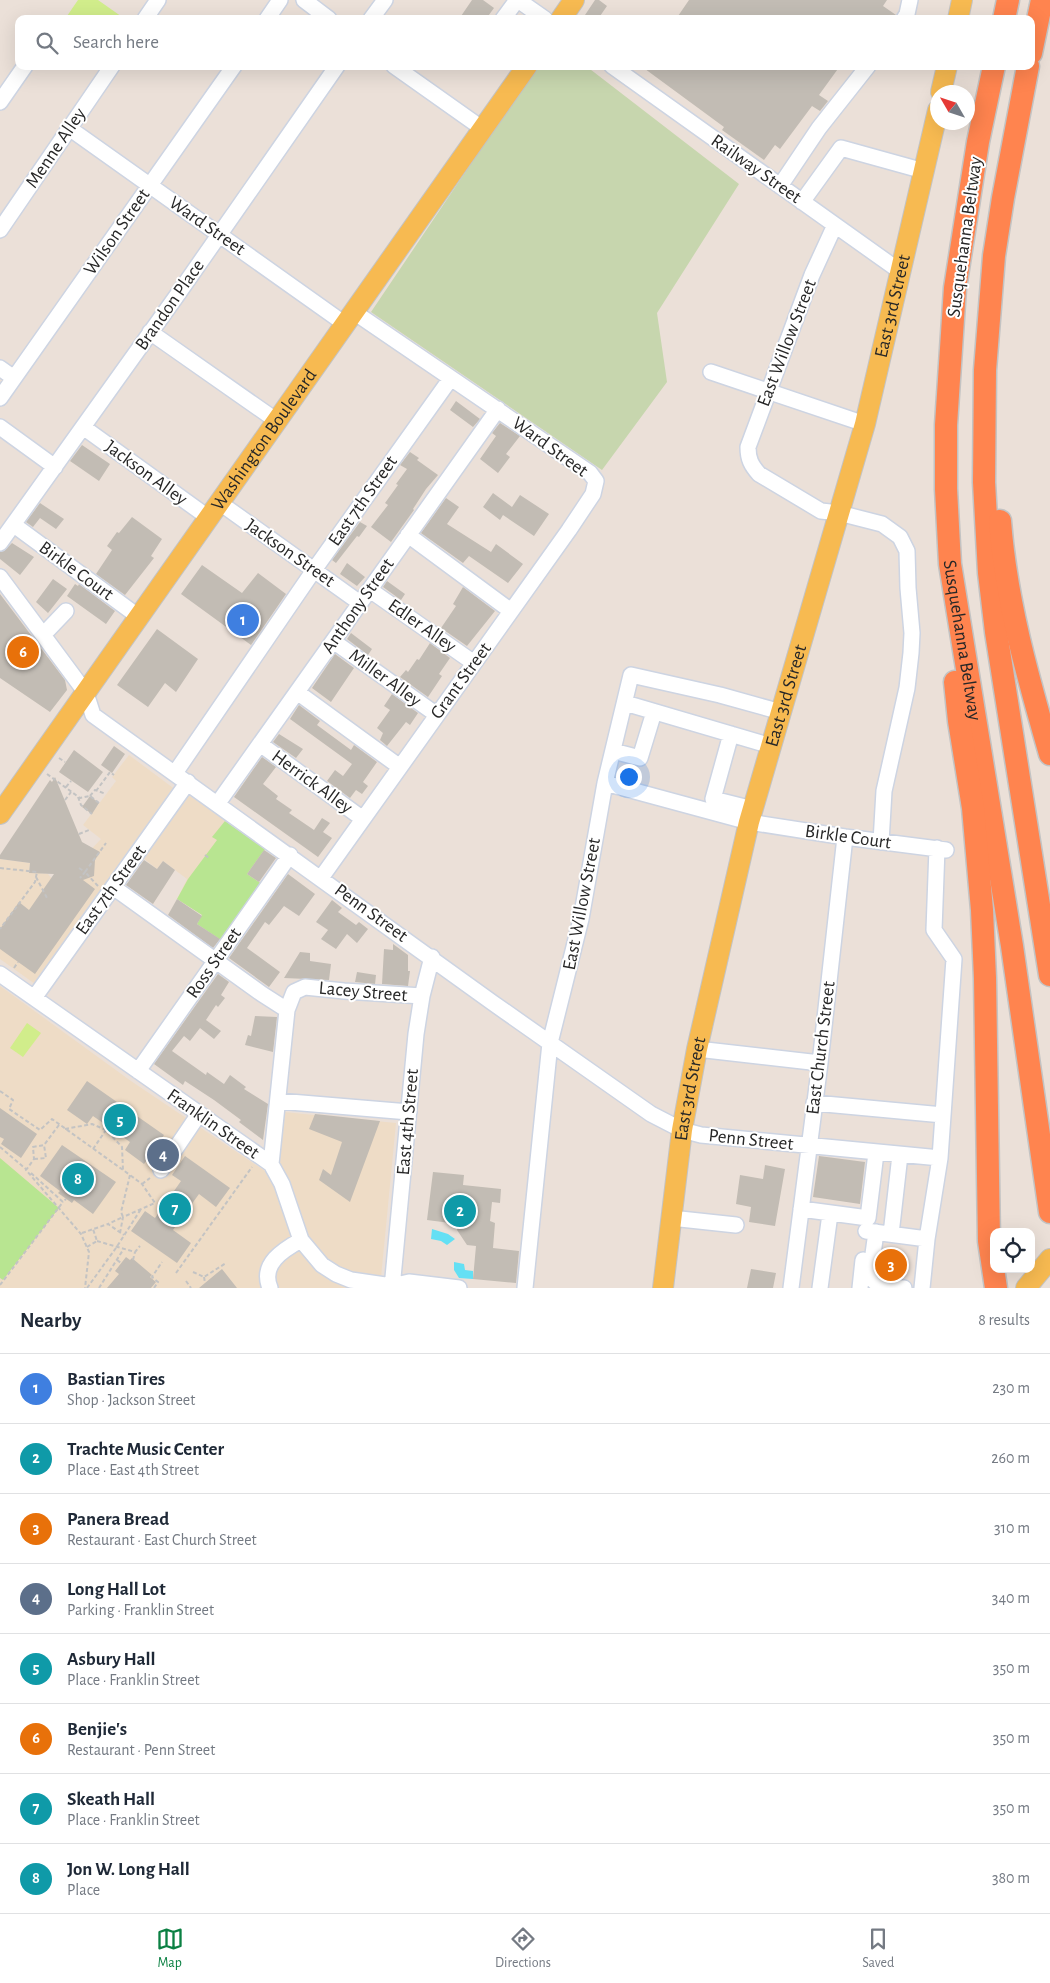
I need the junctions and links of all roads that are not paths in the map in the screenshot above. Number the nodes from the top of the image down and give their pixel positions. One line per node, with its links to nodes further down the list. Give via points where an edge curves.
1 (158, 0): 11 (street)
2 (280, 0): 12 (street)
3 (304, 0): 13 (street)
4 (384, 0): 14 (street)
5 (574, 0): 16 (main road)
6 (910, 0): 17 (street)
7 (962, 0): 18 (main road)
8 (1008, 0): 19 (highway)
9 (1042, 0): 20 (highway)
10 (514, 9): 15 (street)
11 (148, 15)
12 (270, 15)
13 (324, 15)
14 (374, 15)
15 (533, 15)
16 (564, 15)
17 (906, 15)
18 (959, 15)
19 (1005, 15)
20 (1035, 33)
21 (22, 70): 33 (street)
22 (109, 70): 34 (street, Menne Alley)
23 (231, 70): 38 (street, Wilson Street)
24 (334, 70): 43 (street, Brandon Place)
25 (400, 70): 35 (street)
26 (524, 70): 35 (main road, Washington Boulevard)
27 (618, 70): 39 (street, Railway Street)
28 (865, 70): 39 (street, via 819,128)
29 (946, 70): 32 (main road)
30 (993, 70): 66 (highway, Susquehanna Beltway, via 978,142 955,288 946,425)
31 (1027, 70): 44 (highway, Susquehanna Beltway)
32 (943, 85)
33 (0, 102)
34 (69, 128): 38 (street, Ward Street); 42 (street, Menne Alley)
35 (483, 129): 46 (main road, Washington Boulevard)
36 (933, 130): 37 (main road, East 3rd Street)
37 (924, 171): 40 (street, via 841,148); 45 (main road, East 3rd Street)
38 (149, 186): 43 (street, Ward Street); 50 (street, Wilson Street)
39 (780, 186): 40 (street, Railway Street)
40 (802, 202): 41 (street, Railway Street)
41 (835, 225): 45 (street, Railway Street); 52 (street, East Willow Street, via 812,275)
42 (0, 230)
43 (220, 234): 46 (street, Ward Street); 47 (street, Brandon Place)
44 (994, 256): 87 (highway, via 996,467 1002,544 1021,646); 104 (highway, Susquehanna Beltway, via 984,421 985,522 1003,685)
45 (901, 272): 56 (main road, East 3rd Street)
46 (350, 318): 51 (street, Ward Street); 55 (main road, Washington Boulevard)
47 (150, 332): 55 (street); 58 (street, Brandon Place)
48 (0, 368): 50 (street)
49 (711, 372): 52 (street)
50 (14, 378): 53 (street, Wilson Street)
51 (451, 378): 54 (street, Ward Street); 67 (street, East 7th Street)
52 (768, 391): 56 (street); 62 (street, East Willow Street, via 748,447 750,462 760,474 810,505 822,511)
53 (0, 398)
54 (498, 409): 60 (street, Ward Street, via 590,473); 64 (street, Anthony Street)
55 (277, 421): 61 (main road, Washington Boulevard)
56 (866, 424): 62 (main road, East 3rd Street)
57 (0, 427): 59 (street)
58 (83, 427): 59 (street, Brandon Place); 61 (street, Jackson Alley)
59 (54, 467): 63 (street, Brandon Place)
60 (596, 481): 71 (street, Grant Street, via 594,494)
61 (214, 510): 67 (street, Jackson Street); 73 (main road, Washington Boulevard)
62 (839, 513): 81 (main road, East 3rd Street); 97 (street, via 882,524 900,537 906,547 911,653 884,790)
63 (14, 525): 65 (street, Brandon Place); 73 (street, Birkle Court)
64 (408, 535): 69 (street, Anthony Street); 71 (street)
65 (0, 543)
66 (950, 564): 125 (highway, Susquehanna Beltway, via 1012,946); 144 (highway, via 952,645 959,721 973,808 982,910 986,978 989,1241)
67 (314, 570): 70 (street, Jackson Street); 89 (street, East 7th Street)
68 (0, 577): 74 (street, Penn Street)
69 (370, 590): 70 (street, Anthony Street); 76 (street, Edler Alley)
70 (360, 602): 75 (street, Anthony Street)
71 (512, 610): 76 (street, Grant Street)
72 (66, 611): 74 (street)
73 (139, 617): 78 (main road, Washington Boulevard)
74 (44, 634): 78 (street, Penn Street)
75 (333, 641): 77 (street, Anthony Street); 82 (street, Miller Alley)
76 (474, 662): 82 (street, Grant Street)
77 (297, 692): 84 (street, Anthony Street); 88 (street)
78 (86, 693): 89 (street, Penn Street, via 93,715); 93 (main road, Washington Boulevard)
79 (625, 703): 80 (street); 81 (street, East Willow Street, via 631,675); 86 (street, East Willow Street)
80 (654, 712): 83 (street); 86 (street, via 640,758)
81 (781, 712): 85 (main road, East 3rd Street)
82 (437, 715): 88 (street, Grant Street)
83 (731, 734): 85 (street); 94 (street, via 713,799)
84 (260, 744): 92 (street, Anthony Street); 95 (street, Herrick Alley)
85 (771, 746): 94 (main road, East 3rd Street)
86 (613, 751): 91 (street, East Willow Street)
87 (1050, 754)
88 (400, 767): 95 (street, Grant Street)
89 (175, 773): 90 (street, Penn Street)
90 (188, 782): 92 (street, Penn Street); 100 (street, East 7th Street)
91 (606, 783): 94 (street); 108 (street, East Willow Street, via 581,919)
92 (218, 804): 98 (street, Penn Street)
93 (1, 812)
94 (751, 816): 96 (street, Birkle Court); 109 (main road, East 3rd Street)
95 (363, 819): 99 (street, Grant Street)
96 (845, 837): 97 (street, Birkle Court); 110 (street, East Church Street)
97 (881, 842): 116 (street, Birkle Court, via 942,849 934,930 954,960)
98 (290, 855): 99 (street, Penn Street); 102 (street, Ross Street)
99 (321, 878): 101 (street, Penn Street)
100 (107, 888): 102 (street); 106 (street, East 7th Street)
101 (432, 957): 105 (street, East 4th Street); 108 (street, Penn Street)
102 (216, 961): 107 (street); 111 (street, Ross Street)
103 (0, 974): 106 (street, Franklin Street)
104 (1050, 975)
105 (422, 996): 107 (street, Lacey Street, via 305,987 294,992); 114 (street, East 4th Street)
106 (34, 998): 111 (street, Franklin Street)
107 (287, 1010): 112 (street)
108 (550, 1043): 117 (street, Penn Street, via 651,1114); 137 (street, East Willow Street)
109 (698, 1049): 110 (street); 117 (main road, East 3rd Street)
110 (820, 1063): 113 (street, East Church Street)
111 (138, 1071): 115 (street, Franklin Street)
112 (278, 1101): 114 (street); 122 (street)
113 (814, 1103): 116 (street); 118 (street, East Church Street)
114 (409, 1112): 134 (street, East 4th Street)
115 (199, 1114): 122 (street, Franklin Street); 123 (street)
116 (943, 1115): 121 (street)
117 (682, 1130): 118 (street, Penn Street); 127 (main road, East 3rd Street)
118 (809, 1147): 119 (street, Penn Street); 124 (street, East Church Street)
119 (876, 1153): 120 (street, Penn Street); 129 (street)
120 (900, 1155): 121 (street, Penn Street); 130 (street)
121 (940, 1158): 131 (street)
122 (271, 1164): 132 (street, Franklin Street, via 282,1184)
123 (161, 1170)
124 (801, 1210): 126 (street); 139 (street, East Church Street)
125 (1050, 1210)
126 (830, 1214): 129 (street); 140 (street)
127 (672, 1218): 128 (street); 138 (main road, East 3rd Street)
128 (736, 1225)
129 (870, 1227): 130 (street); 141 (street); 142 (street, via 870,1276 873,1282 879,1286)
130 (891, 1234): 131 (street)
131 (926, 1239): 143 (street)
132 (301, 1240): 134 (street, Franklin Street, via 322,1265 336,1274 351,1280); 135 (street, via 282,1250 275,1258 268,1275)
133 (1050, 1259): 145 (main road)
134 (393, 1287): 136 (street, Franklin Street, via 409,1282)
135 (270, 1288)
136 (459, 1288)
137 (525, 1288)
138 (663, 1288)
139 (791, 1288)
140 (820, 1288)
141 (860, 1288)
142 (904, 1288)
143 (922, 1288)
144 (996, 1288)
145 (1026, 1288)

